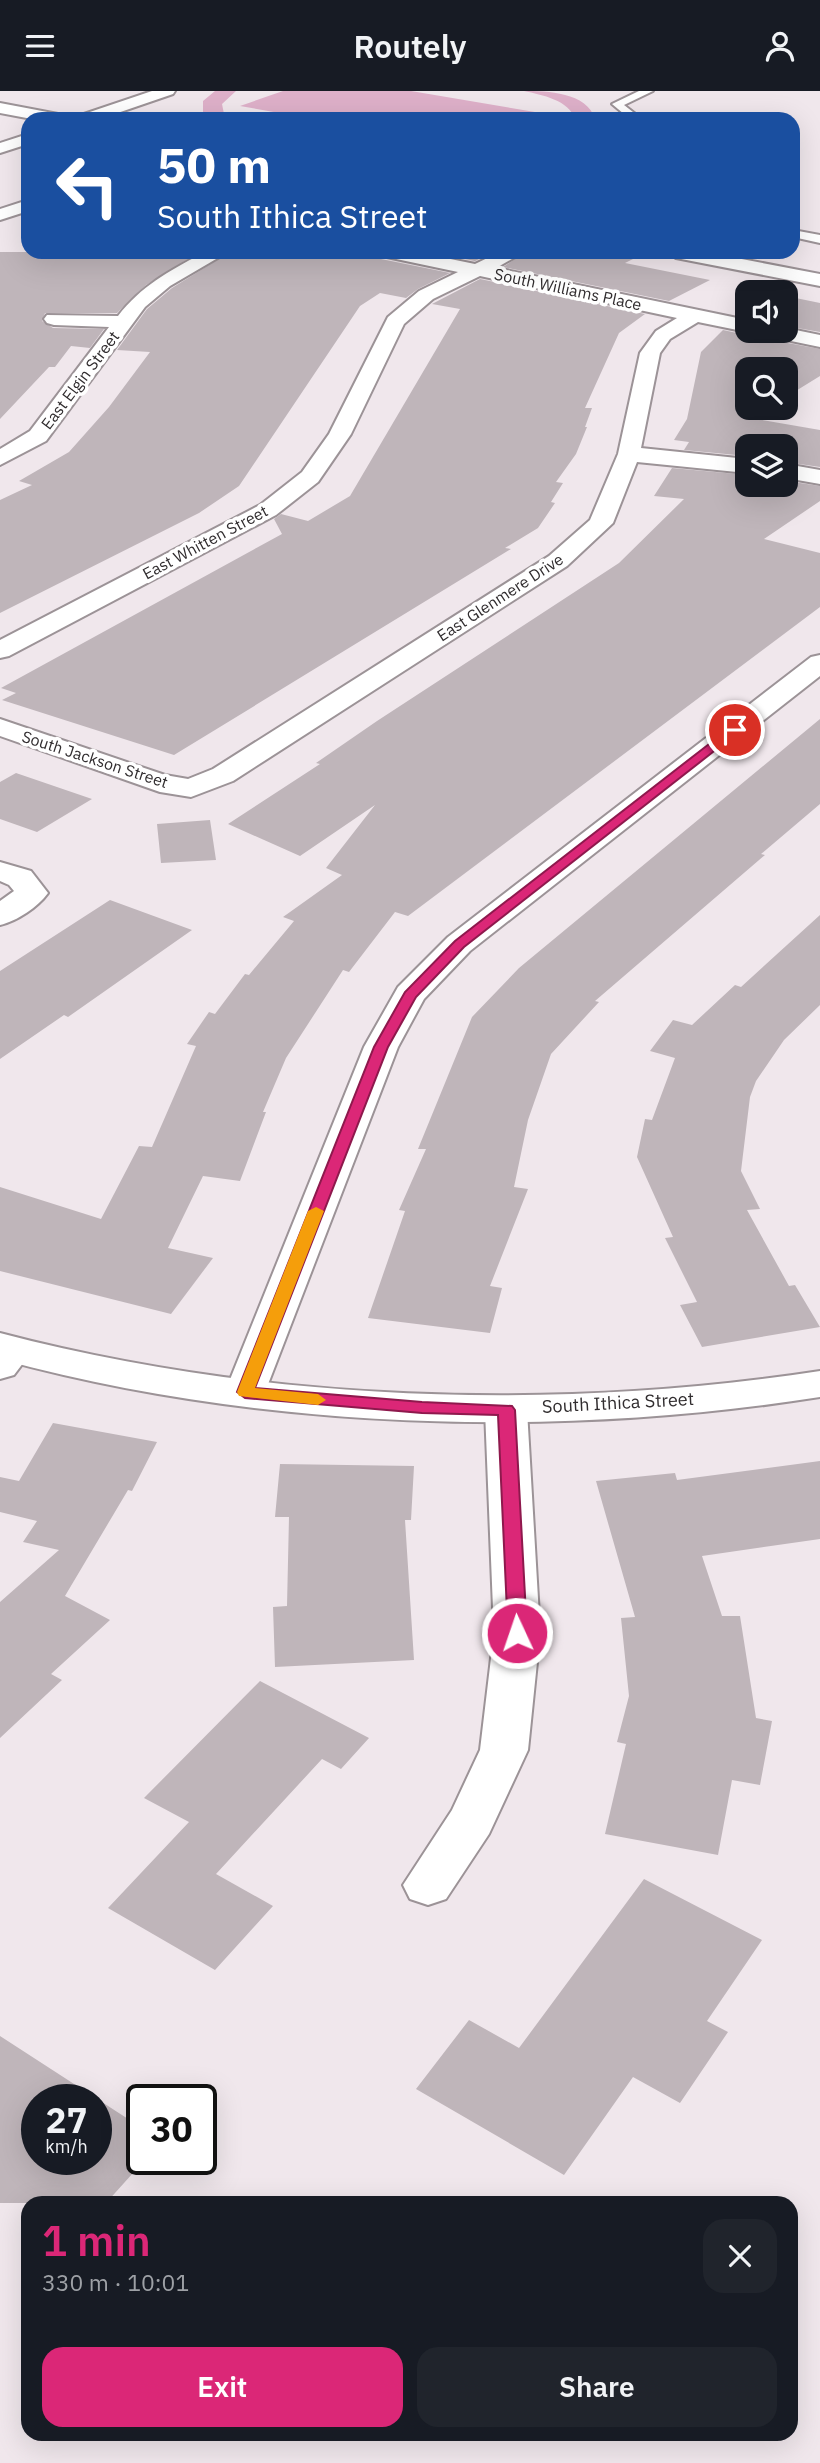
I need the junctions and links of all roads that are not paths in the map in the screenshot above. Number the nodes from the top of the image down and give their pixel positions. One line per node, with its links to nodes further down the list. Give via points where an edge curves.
1 (167, 91): 5 (street)
2 (648, 91): 6 (lane, via 617,104)
3 (0, 108): 4 (street)
4 (21, 112)
5 (105, 112)
6 (628, 112)
7 (0, 118): 8 (street)
8 (21, 122)
9 (21, 141): 10 (street)
10 (0, 148)
11 (21, 208): 12 (street)
12 (0, 215)
13 (800, 235): 14 (lane)
14 (820, 239)
15 (206, 259): 25 (street, East Elgin Street, via 163,282)
16 (422, 259): 21 (street, South Williams Place)
17 (500, 259): 21 (street, East Whitten Street)
18 (712, 259): 22 (street)
19 (790, 259): 20 (street)
20 (820, 265)
21 (476, 270): 23 (street, South Williams Place); 34 (street, East Whitten Street, via 426,295 395,321 340,434 310,477 268,510)
22 (820, 280)
23 (695, 315): 26 (street, South Williams Place); 29 (street, East Glenmere Drive, via 663,335 650,353)
24 (54, 319): 25 (street, East Elgin Street)
25 (124, 322): 30 (street, East Elgin Street, via 38,436)
26 (735, 323)
27 (798, 337): 28 (street)
28 (820, 341)
29 (629, 454): 31 (street); 37 (street, East Glenmere Drive, via 601,523 558,561 223,775)
30 (0, 459)
31 (735, 465)
32 (798, 473): 33 (street)
33 (820, 477)
34 (0, 650)
35 (820, 663): 42 (street, via 459,944 410,995 381,1047)
36 (0, 727): 37 (street, South Jackson Street, via 160,783)
37 (191, 788)
38 (0, 871): 39 (street, via 20,878 32,893)
39 (0, 916)
40 (4, 1354): 42 (street, South Ithica Street)
41 (820, 1384): 43 (street, South Ithica Street, via 722,1397)
42 (245, 1392): 43 (street, South Ithica Street, via 422,1408)
43 (506, 1410): 44 (street, via 517,1633 504,1750 472,1820)
44 (429, 1885)

